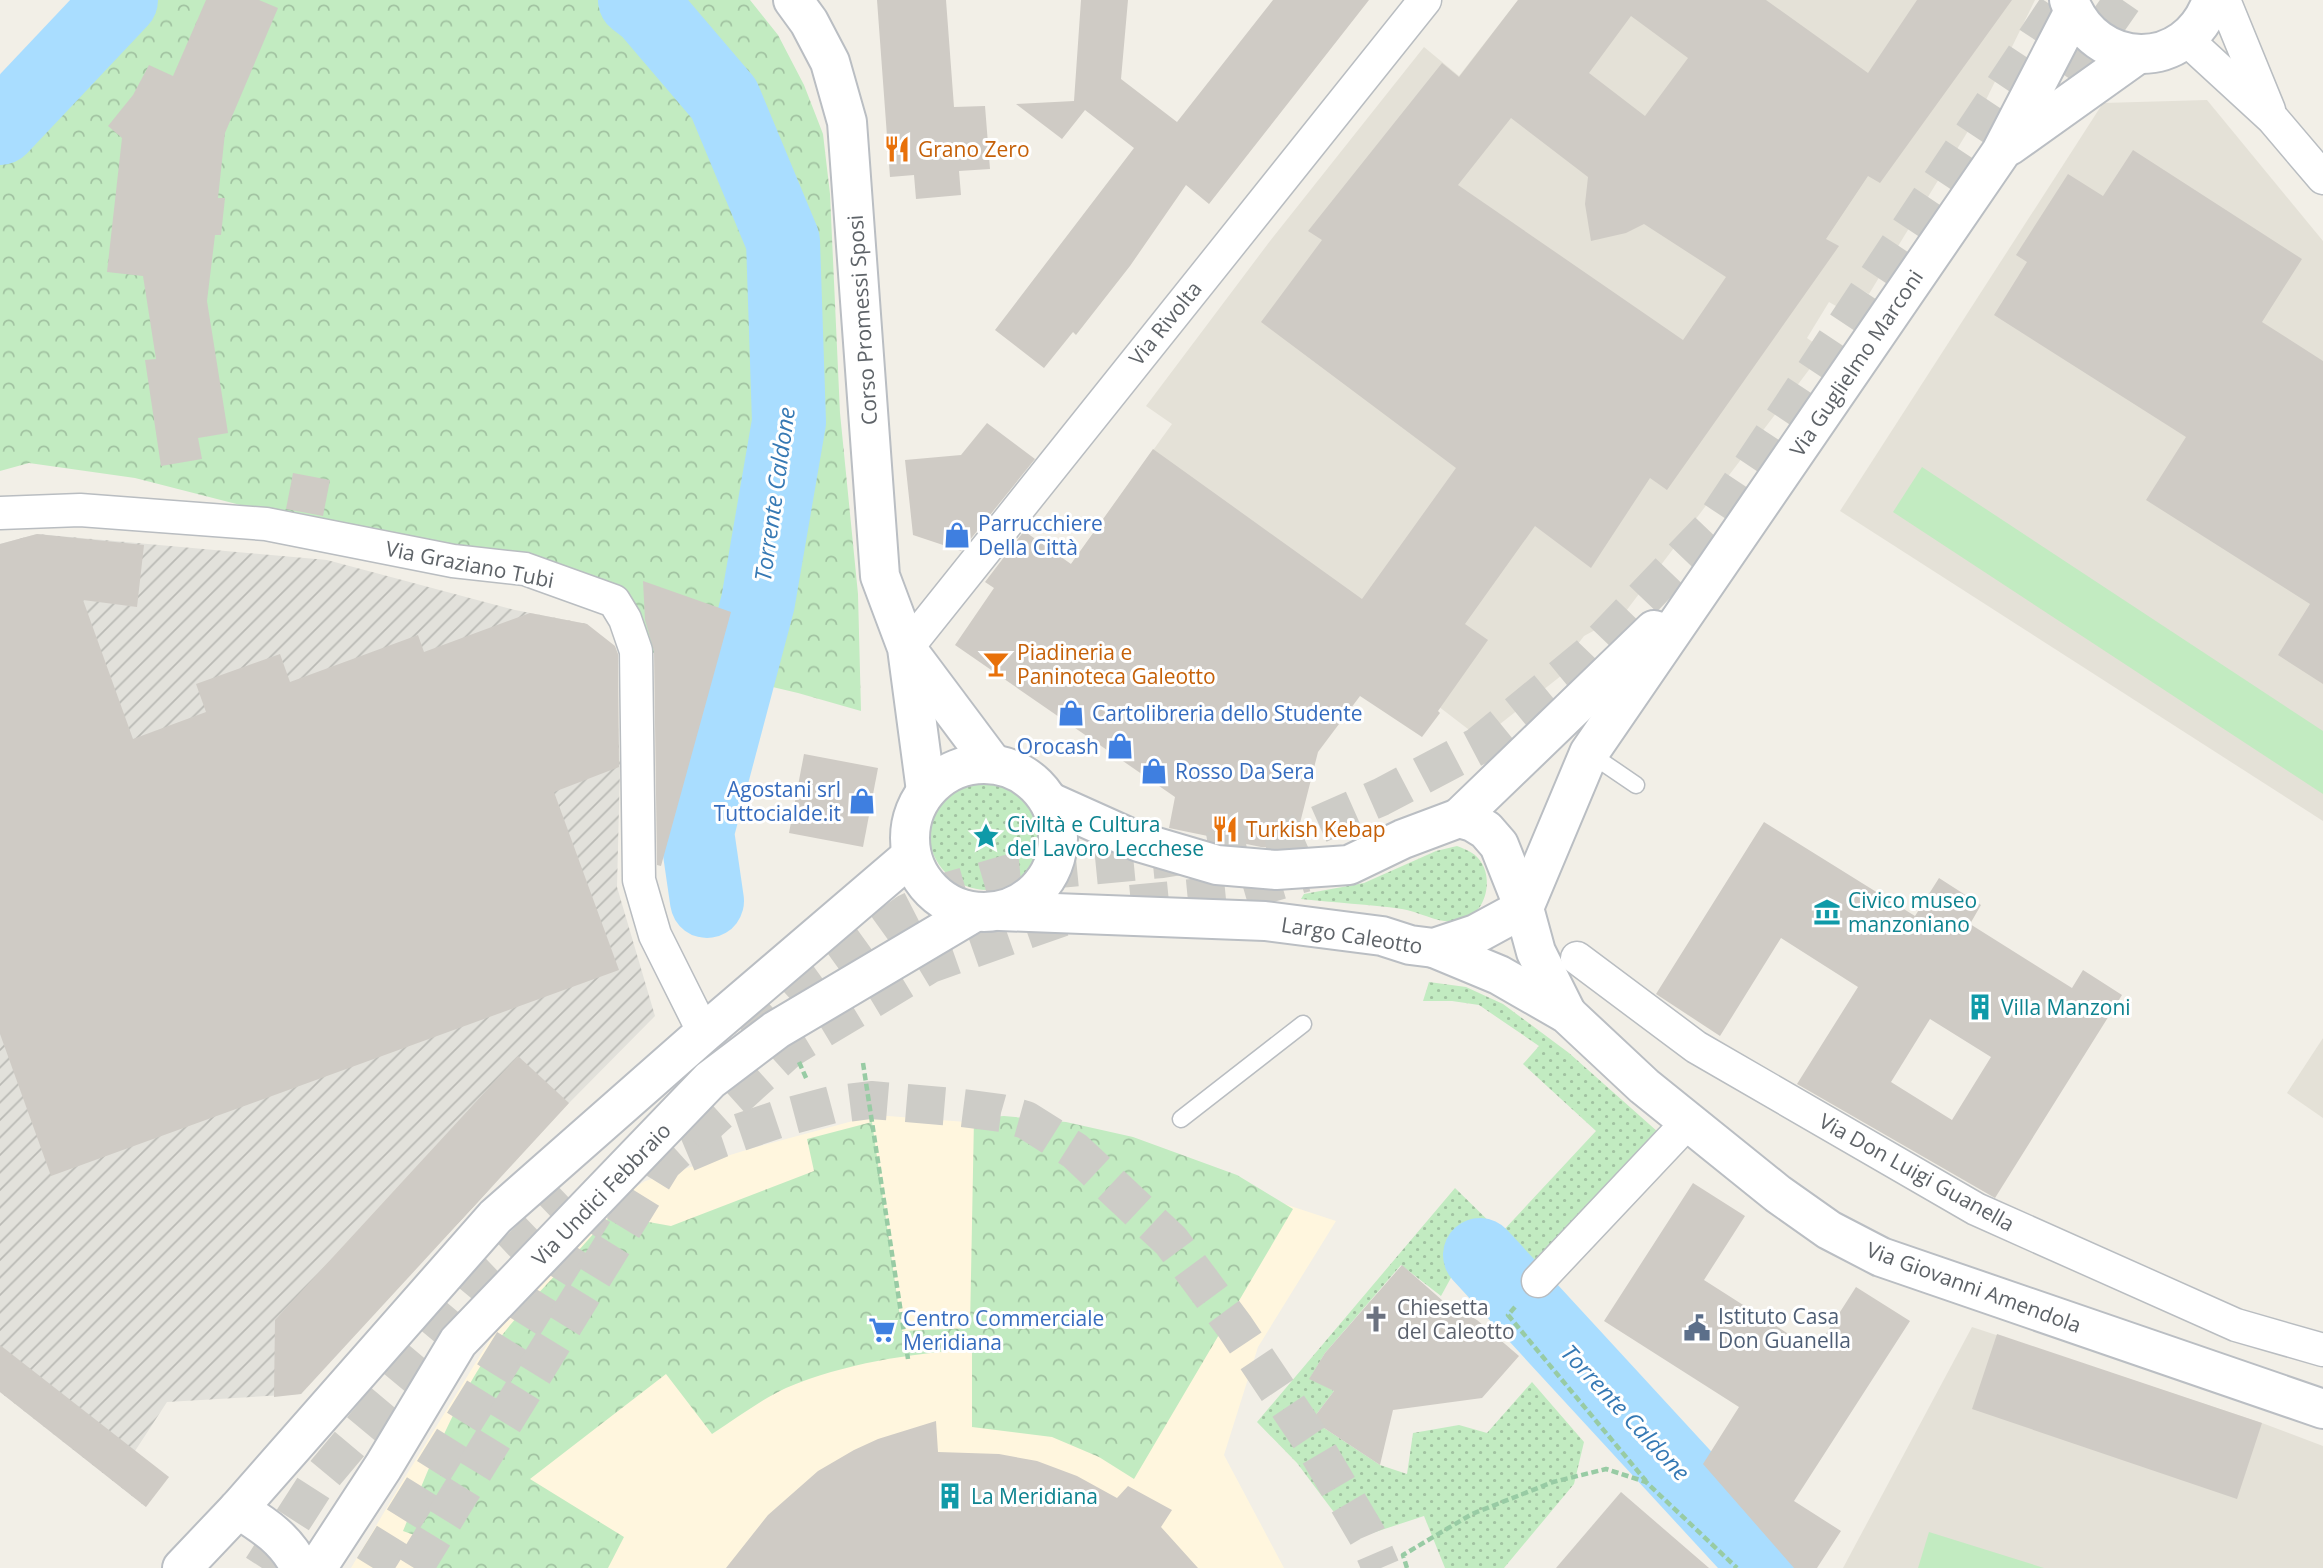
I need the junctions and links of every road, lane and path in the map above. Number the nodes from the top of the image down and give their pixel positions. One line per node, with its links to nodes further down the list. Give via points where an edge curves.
1 (1425, 0): 13 (street, Via Rivolta)
2 (2212, 0): 6 (street)
3 (2224, 0): 8 (street)
4 (2071, 6): 7 (street, via 2100,43); 9 (street, Via Guglielmo Marconi)
5 (808, 7): 13 (street, Corso Promessi Sposi, via 848,122 880,576)
6 (2186, 39): 7 (street, via 2155,53); 8 (street)
7 (2137, 54): 9 (street, Via Guglielmo Marconi)
8 (2272, 118): 10 (street)
9 (2001, 152): 12 (street, Via Guglielmo Marconi)
10 (2323, 178)
11 (0, 513): 27 (street, Via Graziano Tubi, via 80,510 266,524 453,561 525,569 614,601 636,650 639,880 655,935)
12 (1711, 575): 14 (street, Via Guglielmo Marconi); 19 (street, Via Guglielmo Marconi)
13 (906, 648): 15 (street, Corso Promessi Sposi); 17 (street, Corso Promessi Sposi)
14 (1589, 753): 16 (lane); 21 (street, Via Guglielmo Marconi)
15 (992, 763): 17 (street, via 966,765 942,776); 18 (street, via 1023,774)
16 (1636, 785)
17 (926, 791): 20 (street, via 911,822)
18 (1050, 802): 19 (street, via 1151,846 1217,866 1276,870 1349,864); 22 (street, via 1059,839 1054,864 1025,901)
19 (1459, 818): 21 (street, via 1486,830 1499,845)
20 (911, 856): 22 (street, Largo Caleotto, via 936,895 960,909); 27 (street)
21 (1524, 908): 23 (street, Largo Caleotto, via 1476,934); 25 (street, Via Giovanni Amendola, via 1536,952)
22 (988, 911): 23 (street, Largo Caleotto, via 1265,921 1382,936); 40 (street, Via Undici Febbraio, via 776,1030 710,1080 458,1342)
23 (1434, 948): 25 (street, Via Giovanni Amendola, via 1500,975)
24 (1577, 958): 33 (street, Via Don Luigi Guanella, via 1696,1047 1976,1209 2236,1325)
25 (1567, 1014): 30 (street, Via Giovanni Amendola)
26 (1303, 1024): 29 (lane)
27 (704, 1033): 37 (street, via 495,1217)
28 (863, 1063): 34 (path)
29 (1181, 1119)
30 (1688, 1122): 31 (street); 35 (street, Via Giovanni Amendola, via 1829,1230 1881,1258)
31 (1538, 1281)
32 (1508, 1315): 36 (path)
33 (2323, 1350)
34 (908, 1359)
35 (2323, 1409)
36 (1646, 1482): 41 (path, via 1606,1469 1553,1482 1472,1514 1404,1555); 42 (path)
37 (238, 1509): 38 (street); 39 (street, via 291,1549)
38 (182, 1568)
39 (300, 1568)
40 (317, 1568)
41 (1408, 1568)
42 (1737, 1568)

